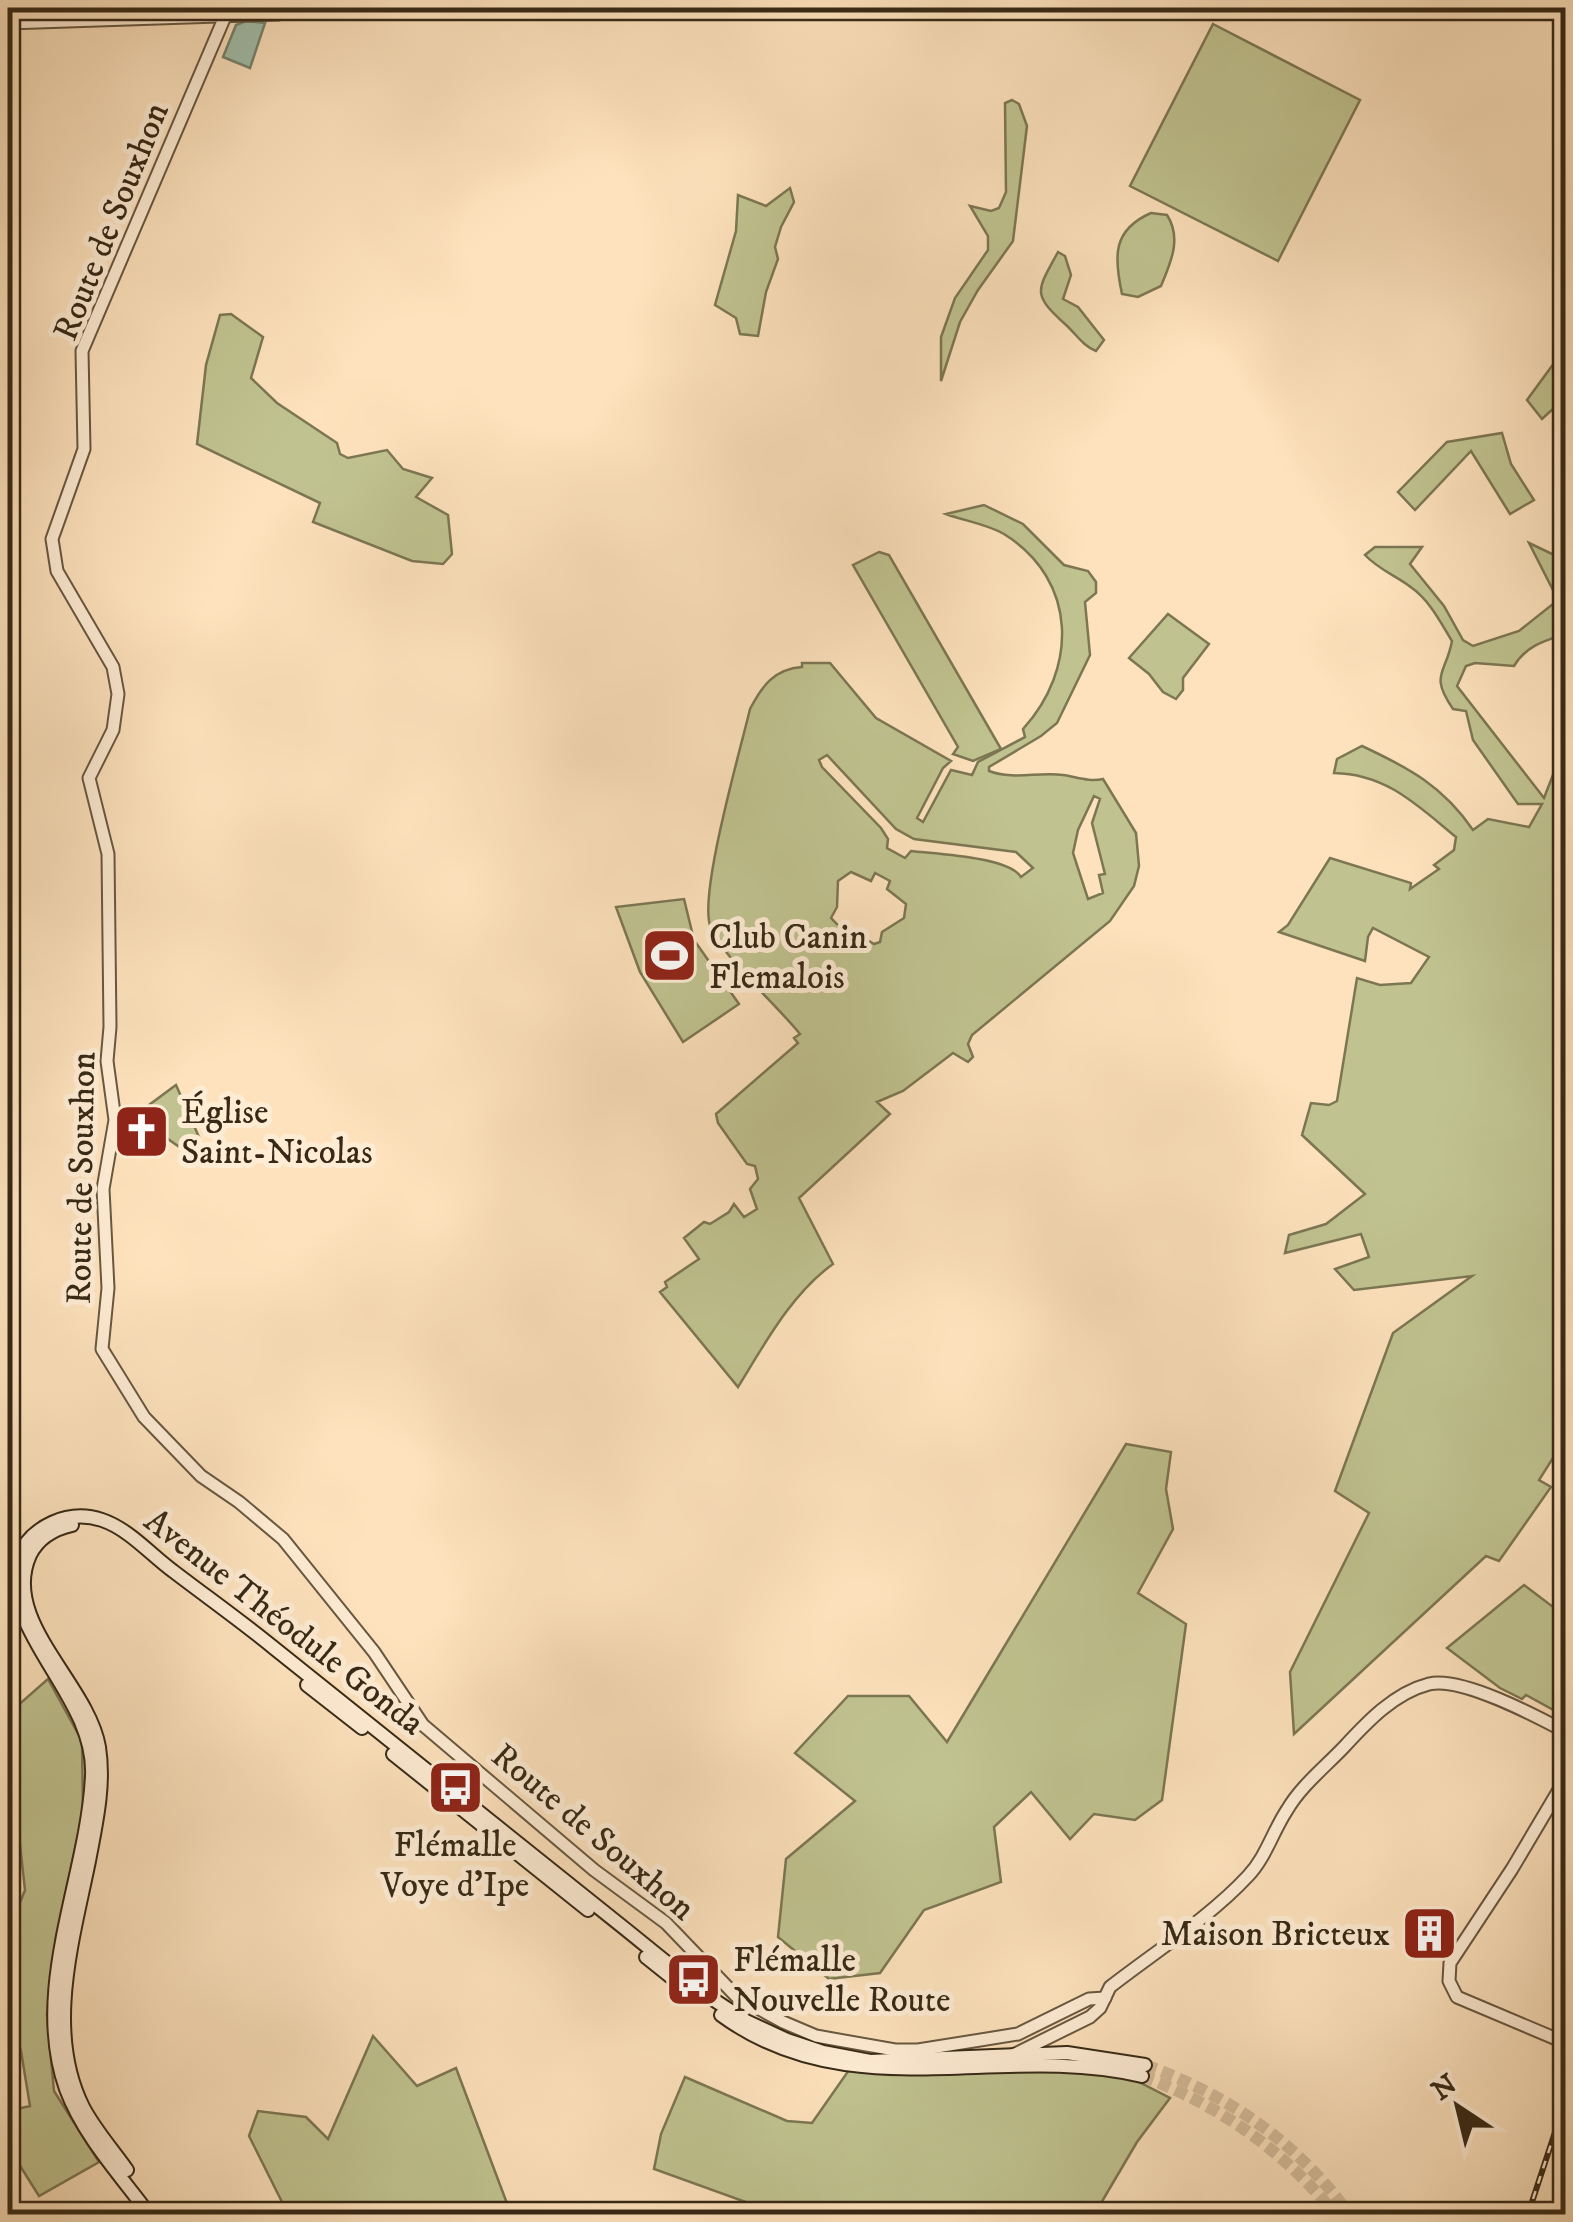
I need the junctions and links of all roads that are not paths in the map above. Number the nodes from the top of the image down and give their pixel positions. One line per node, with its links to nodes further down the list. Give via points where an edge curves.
1 (298, 8): 3 (street)
2 (1552, 8): 5 (street)
3 (226, 14): 4 (street); 10 (street, Route de Souxhon, via 82,352 84,450 52,539 57,571 113,666 118,694 114,730 88,778 108,854 107,1061 115,1120 103,1189 108,1300 102,1349 161,1437 283,1539 423,1725 666,1923 736,1996 816,2036)
4 (8, 23)
5 (1566, 24)
6 (1566, 1732): 8 (street, via 1466,1688 1428,1684 1392,1701 1287,1809 1250,1874 1110,1986)
7 (1566, 1778): 9 (street, via 1450,1963 1449,1980 1464,2000)
8 (1103, 2003): 10 (street, Route de Souxhon, via 1089,1999 1018,2034); 11 (street, via 1090,2017)
9 (1566, 2042)
10 (918, 2050): 12 (street)
11 (1013, 2055): 12 (main road, Avenue Théodule Gonda); 14 (main road, Avenue Théodule Gonda, via 1067,2052 1143,2071 892,2070 814,2059 752,2035 664,1972 126,1540 100,1526 67,1526 34,1549 21,1592 29,1621 88,1715 101,1771 64,1998 65,2044 84,2108)
12 (942, 2060): 13 (main road, Avenue Théodule Gonda, via 823,2052 733,2013 129,1536 88,1516 65,1518 27,1542 15,1564 12,1592 22,1626 76,1710 93,1771 56,1996 56,2045 77,2114)
13 (149, 2214)
14 (159, 2214)

